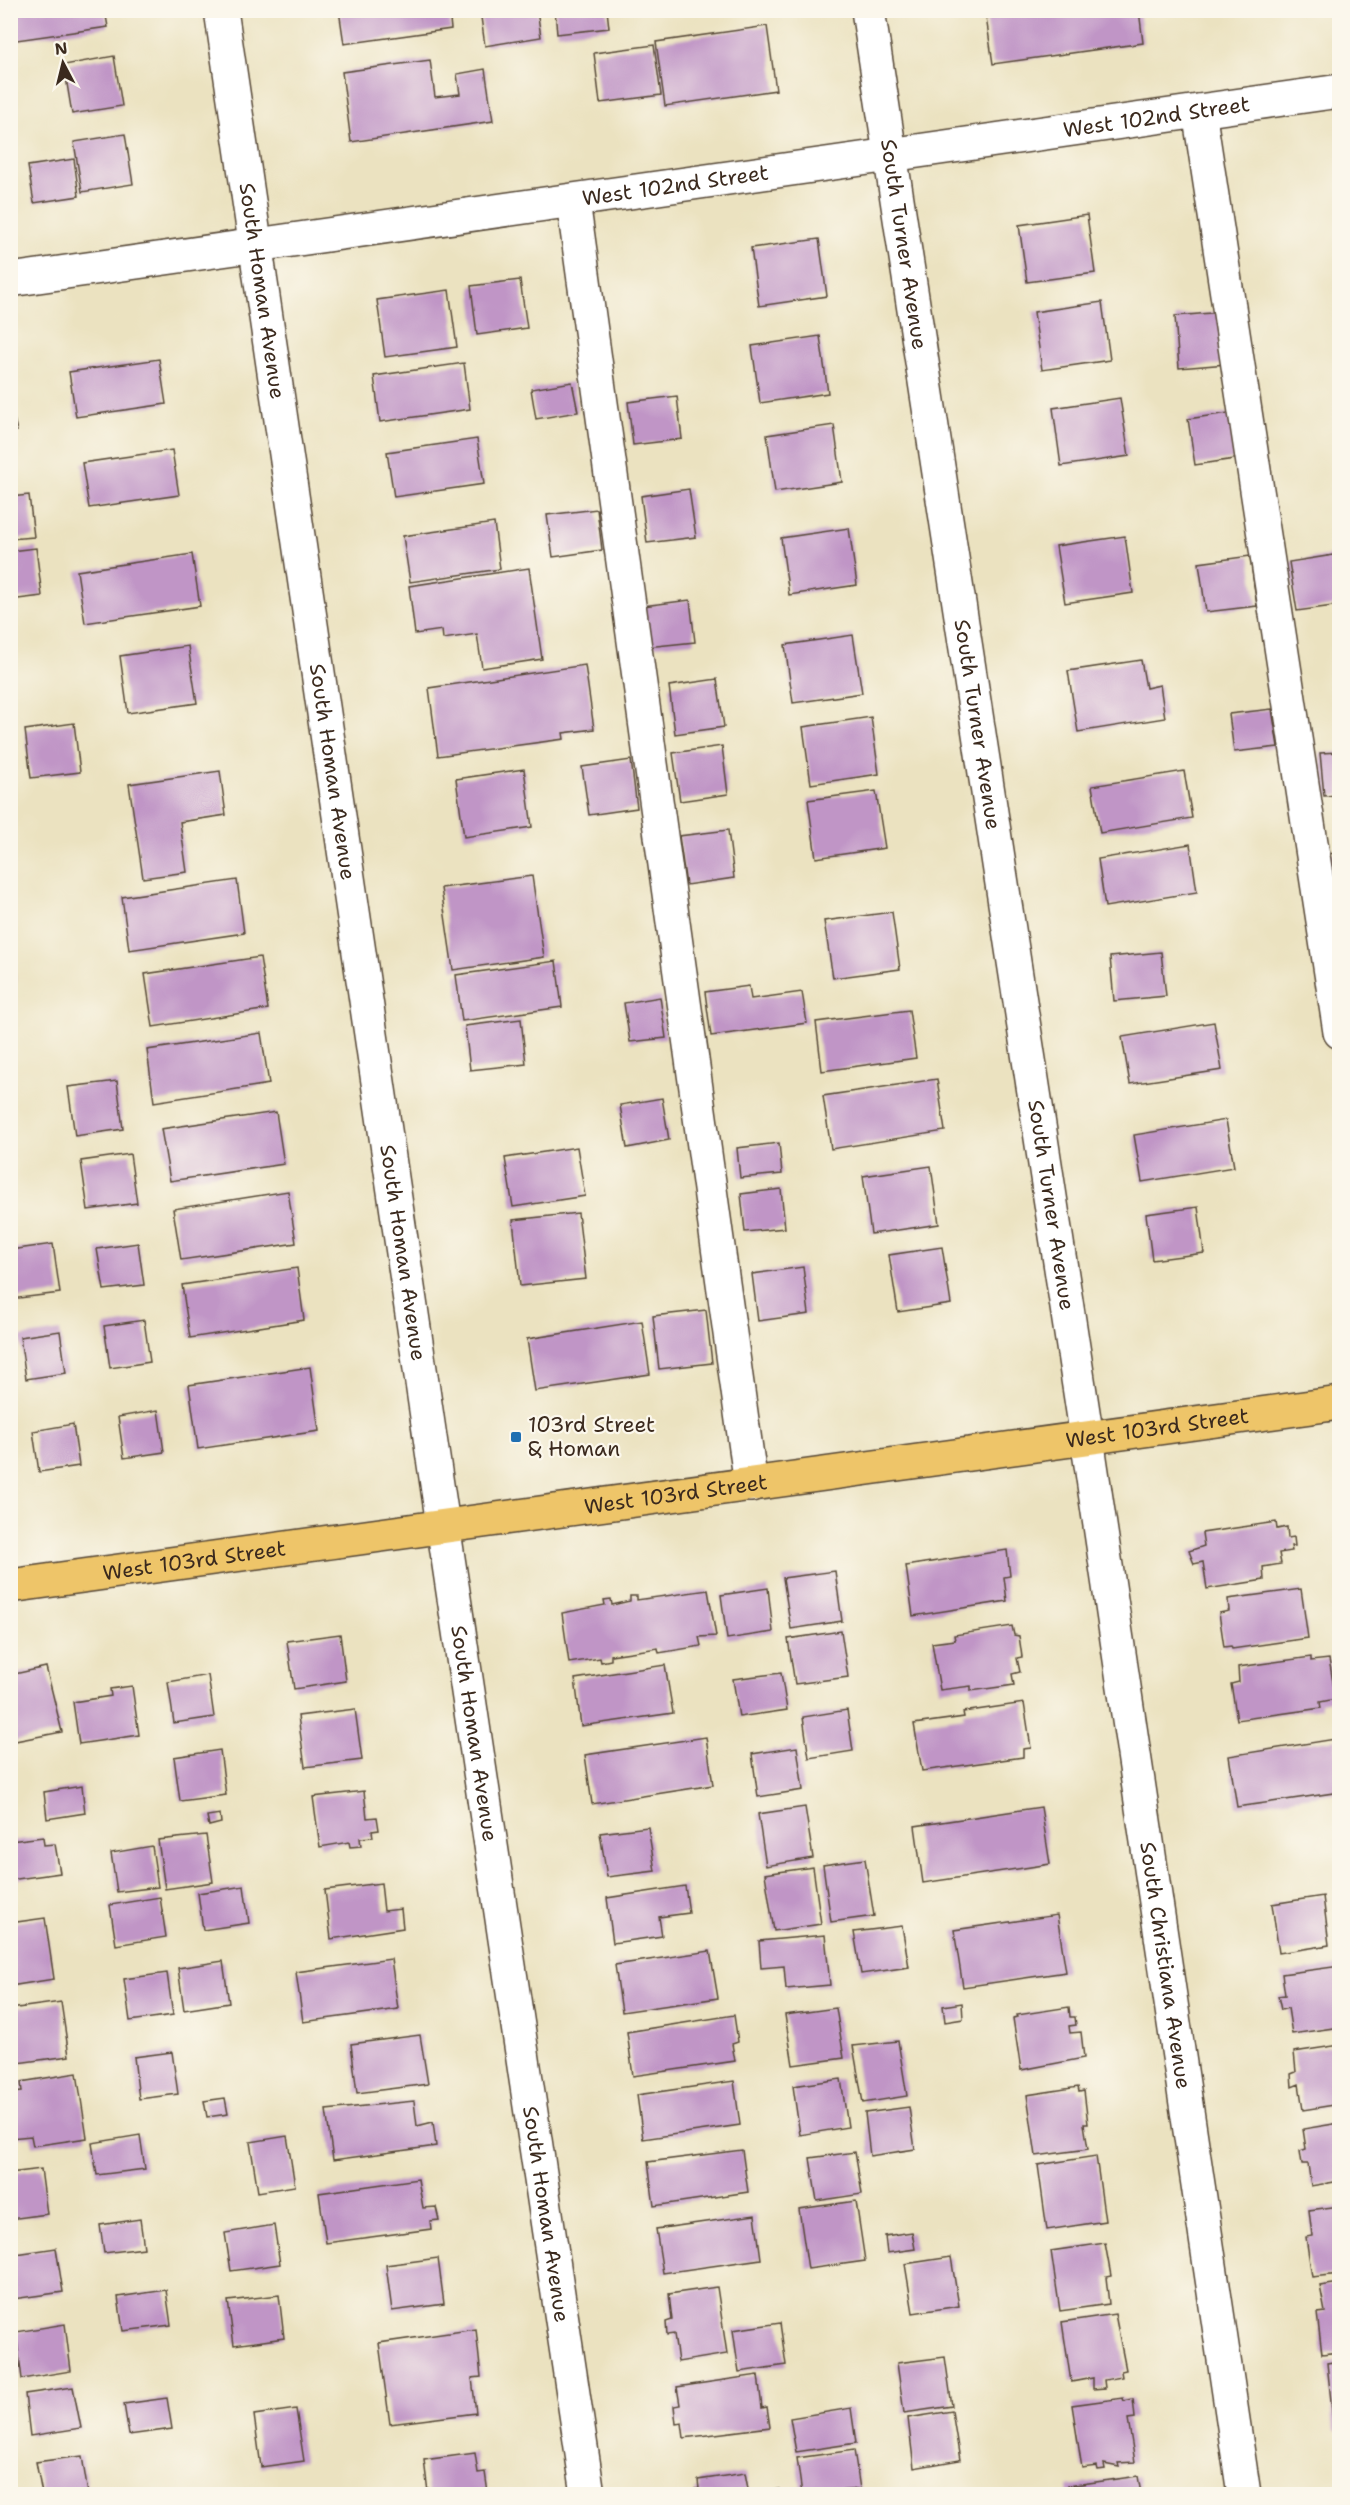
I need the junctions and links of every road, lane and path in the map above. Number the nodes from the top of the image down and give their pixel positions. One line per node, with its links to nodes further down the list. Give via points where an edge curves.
1 (221, 10): 7 (street, South Homan Avenue)
2 (868, 10): 5 (street, South Turner Avenue)
3 (1340, 91): 4 (street, West 102nd Street)
4 (1199, 111): 5 (street, West 102nd Street); 9 (street)
5 (890, 155): 6 (street, West 102nd Street); 11 (street, South Turner Avenue)
6 (573, 201): 7 (street, West 102nd Street); 12 (street)
7 (255, 245): 8 (street, West 102nd Street); 13 (street, South Homan Avenue)
8 (10, 280)
9 (1340, 1032)
10 (1340, 1403): 11 (main road, West 103rd Street)
11 (1087, 1438): 12 (main road, West 103rd Street); 16 (street, South Christiana Avenue)
12 (751, 1485): 13 (main road, West 103rd Street)
13 (443, 1527): 14 (main road, West 103rd Street); 15 (street, South Homan Avenue)
14 (10, 1586)
15 (588, 2494)
16 (1244, 2494)

